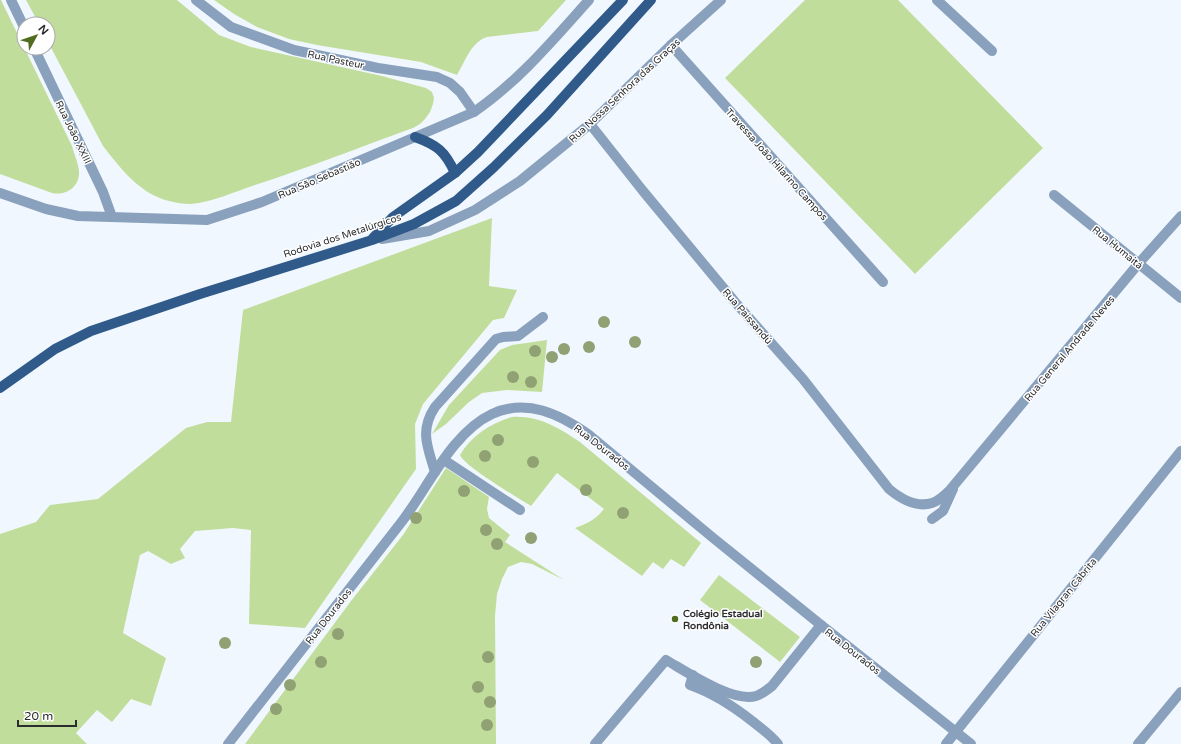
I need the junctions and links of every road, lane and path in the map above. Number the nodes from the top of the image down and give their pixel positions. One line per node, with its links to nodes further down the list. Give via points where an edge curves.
1 (11, 0): 8 (street)
2 (196, 0): 12 (street, Rua Pasteur, via 231,27 294,50 436,77 450,83 460,92)
3 (589, 0): 12 (street, Rua São Sebastião, via 520,75)
4 (622, 0): 15 (main road)
5 (651, 0): 20 (main road, Rodovia dos Metalúrgicos, via 548,115 456,201 414,224)
6 (721, 0): 9 (street, Rua Nossa Senhora das Graças)
7 (937, 0): 10 (street)
8 (19, 16)
9 (671, 46): 13 (street, Rua Nossa Senhora das Graças); 22 (street, Travessa João Hilarino Campos)
10 (992, 51)
11 (38, 56): 19 (street, Rua João XXIII, via 103,192)
12 (474, 112): 14 (street, Rua São Sebastião)
13 (590, 124): 20 (street, Rua Nossa Senhora das Graças, via 520,181 475,210 429,231); 30 (street, Rua Paissandú, via 643,191 803,379 885,484 900,498)
14 (415, 137): 15 (main road, via 440,149); 19 (street, Rua São Sebastião, via 262,202 206,220)
15 (455, 173): 20 (main road, via 393,217)
16 (0, 193): 19 (street, Rua São Sebastião, via 46,209 78,216)
17 (1054, 195): 21 (street, Rua Humaitá)
18 (1181, 216): 21 (street, Rua General Andrade Neves)
19 (112, 217)
20 (372, 240): 25 (main road, Rodovia dos Metalúrgicos, via 91,331 55,349)
21 (1139, 263): 23 (street, Rua Humaitá); 29 (street, Rua General Andrade Neves)
22 (883, 282)
23 (1181, 298)
24 (543, 317): 28 (street, via 518,336 499,337 493,341 435,407 428,420 426,440)
25 (0, 388)
26 (1181, 451): 36 (street, Rua Vilagran Cabrita)
27 (444, 460): 28 (street, Rua Dourados); 31 (street); 33 (street, Rua Dourados, via 469,429 492,414 516,408 529,408 556,415 592,437)
28 (435, 472): 37 (street, Rua Dourados, via 401,522)
29 (958, 480): 30 (street, Rua General Andrade Neves, via 933,503); 32 (street, Rua General Andrade Neves, via 942,511)
30 (911, 502)
31 (520, 510)
32 (932, 519)
33 (821, 625): 34 (street, via 772,686 755,697 729,693); 36 (street, Rua Dourados)
34 (693, 675): 38 (street, via 666,660); 39 (street, via 690,685 722,699)
35 (1181, 692): 42 (street)
36 (955, 731): 40 (street, Rua Vilagran Cabrita); 41 (street, Rua Dourados)
37 (228, 744)
38 (595, 744)
39 (778, 744)
40 (946, 744)
41 (971, 744)
42 (1138, 744)

